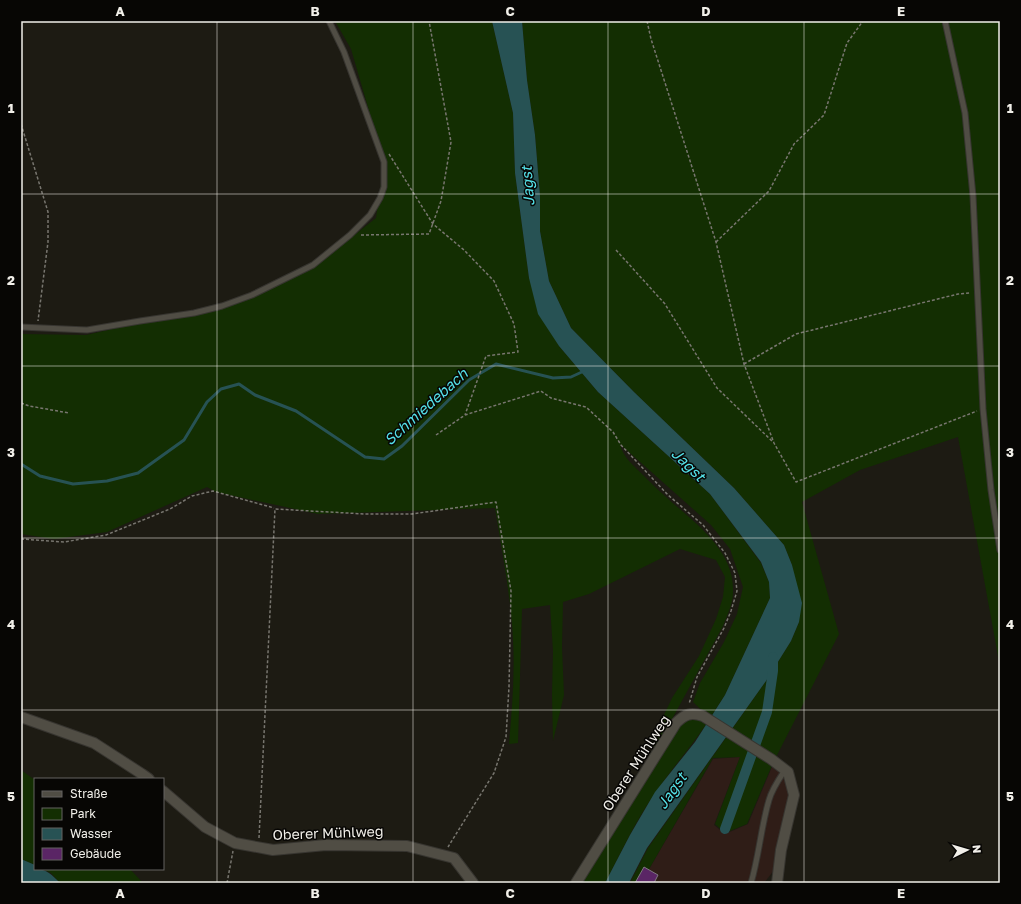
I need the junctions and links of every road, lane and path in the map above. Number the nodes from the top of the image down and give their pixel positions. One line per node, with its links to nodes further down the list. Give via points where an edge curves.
1 (329, 21): 9 (lane, via 344,52 384,162 384,186 380,198 370,216)
2 (429, 21): 8 (path, via 451,142 441,201)
3 (647, 21): 10 (path)
4 (862, 21): 10 (path, via 847,43 824,114 794,144 769,191)
5 (944, 21): 12 (lane, via 965,113)
6 (21, 124): 14 (path, via 48,212 48,242)
7 (387, 150): 8 (path)
8 (433, 224): 9 (path, via 428,234); 19 (path, via 464,250 494,281 514,324 518,352 486,356)
9 (350, 235): 14 (lane, via 313,265 252,295 222,306 87,330)
10 (716, 242): 15 (path)
11 (616, 250): 21 (path, via 665,304 717,388)
12 (978, 292): 15 (path, via 958,294 796,334); 17 (lane)
13 (21, 327): 14 (lane)
14 (38, 328)
15 (744, 364): 21 (path)
16 (21, 403): 18 (path)
17 (984, 409): 21 (path, via 796,482); 24 (lane)
18 (69, 412)
19 (465, 415): 20 (path); 25 (path, via 541,391 551,398 586,407 613,432 621,445 668,495 703,524 725,553 735,573 737,592 724,628 697,677 690,697)
20 (436, 435)
21 (774, 444)
22 (275, 508): 23 (path, via 213,491 192,496 170,509 106,535 64,542); 31 (path); 32 (path, via 365,514 412,514 496,502 510,591 506,737 494,773)
23 (21, 539)
24 (1000, 550)
25 (688, 714): 27 (street, Oberer Mühlweg, via 703,716); 35 (street, Oberer Mühlweg, via 676,723)
26 (21, 717): 28 (street, via 94,743)
27 (785, 770): 36 (lane, via 769,799); 37 (street, via 788,772 794,795 781,850)
28 (148, 778)
29 (164, 792): 30 (street, Oberer Mühlweg, via 205,827)
30 (235, 843): 31 (street, Oberer Mühlweg); 33 (path)
31 (258, 848): 32 (street, Oberer Mühlweg, via 273,850 326,844 407,846)
32 (443, 855): 34 (street, Oberer Mühlweg, via 454,858)
33 (227, 883)
34 (473, 883)
35 (576, 883)
36 (751, 883)
37 (777, 883)

